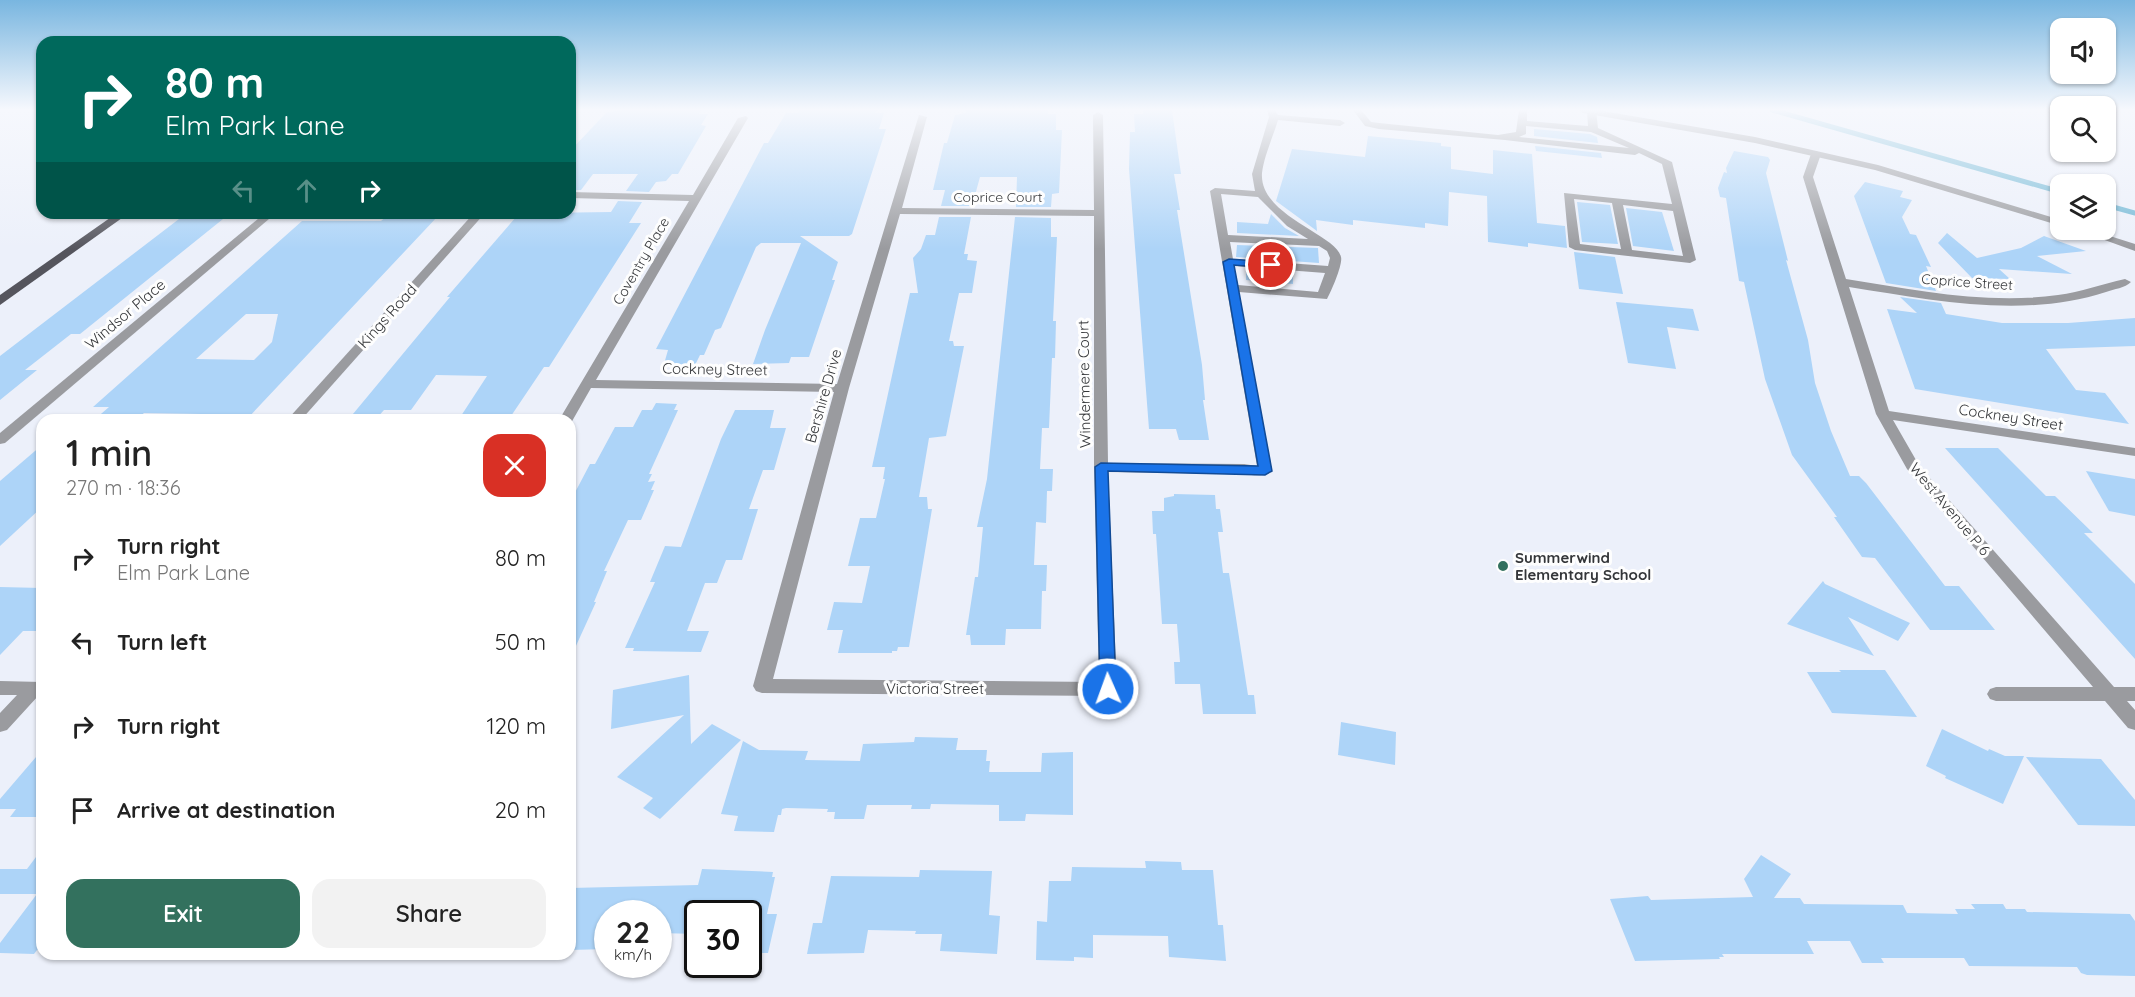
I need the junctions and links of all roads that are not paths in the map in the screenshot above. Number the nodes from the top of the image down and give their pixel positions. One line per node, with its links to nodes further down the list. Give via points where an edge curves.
1 (720, 157): 10 (street, Coventry Place)
2 (911, 157): 13 (street, Bershire Drive)
3 (1098, 157): 14 (street, Windermere Court)
4 (1262, 157): 8 (street, via 1257,174)
5 (1657, 157): 12 (street, via 1667,162)
6 (1815, 157): 26 (street, West Avenue P 6, via 1808,177)
7 (1830, 157): 18 (street, via 1939,184)
8 (1261, 194): 19 (street, via 1215,191); 21 (street, via 1291,224)
9 (576, 195): 10 (street)
10 (695, 198): 30 (street, Coventry Place)
11 (1617, 201): 12 (street); 23 (street); 23 (street, via 1568,195 1575,247)
12 (1678, 208): 23 (street, via 1690,260)
13 (896, 211): 14 (street, Coprice Court); 31 (street, Bershire Drive)
14 (1099, 213): 37 (street, Windermere Court)
15 (116, 219): 29 (main road)
16 (264, 219): 35 (street, Windsor Place)
17 (475, 219): 32 (street, Kings Road)
18 (2050, 219)
19 (1224, 238): 21 (street); 24 (street)
20 (2111, 240): 22 (street)
21 (1322, 243): 25 (street, via 1336,258)
22 (2135, 248)
23 (1628, 253)
24 (1229, 262): 25 (street); 28 (street)
25 (1334, 270): 28 (street, via 1323,296)
26 (1841, 282): 27 (street, Coprice Street, via 1992,301 2075,297); 34 (street, West Avenue P 6)
27 (2125, 282)
28 (1234, 288): 37 (street, via 1265,471)
29 (0, 301)
30 (587, 384): 31 (street, Cockney Street); 33 (street, Coventry Place)
31 (842, 388): 38 (street, Bershire Drive)
32 (299, 414)
33 (570, 414)
34 (1883, 414): 36 (street, Cockney Street); 44 (street, West Avenue P 6, via 1914,469)
35 (0, 441)
36 (2135, 452)
37 (1101, 467): 41 (street, Windermere Court)
38 (762, 686): 41 (street, Victoria Street)
39 (0, 688): 40 (street)
40 (36, 688)
41 (1108, 689)
42 (36, 690): 47 (street)
43 (1996, 694): 44 (street)
44 (2109, 694): 45 (street); 46 (street, West Avenue P 6)
45 (2135, 694)
46 (2135, 723)
47 (0, 725)

